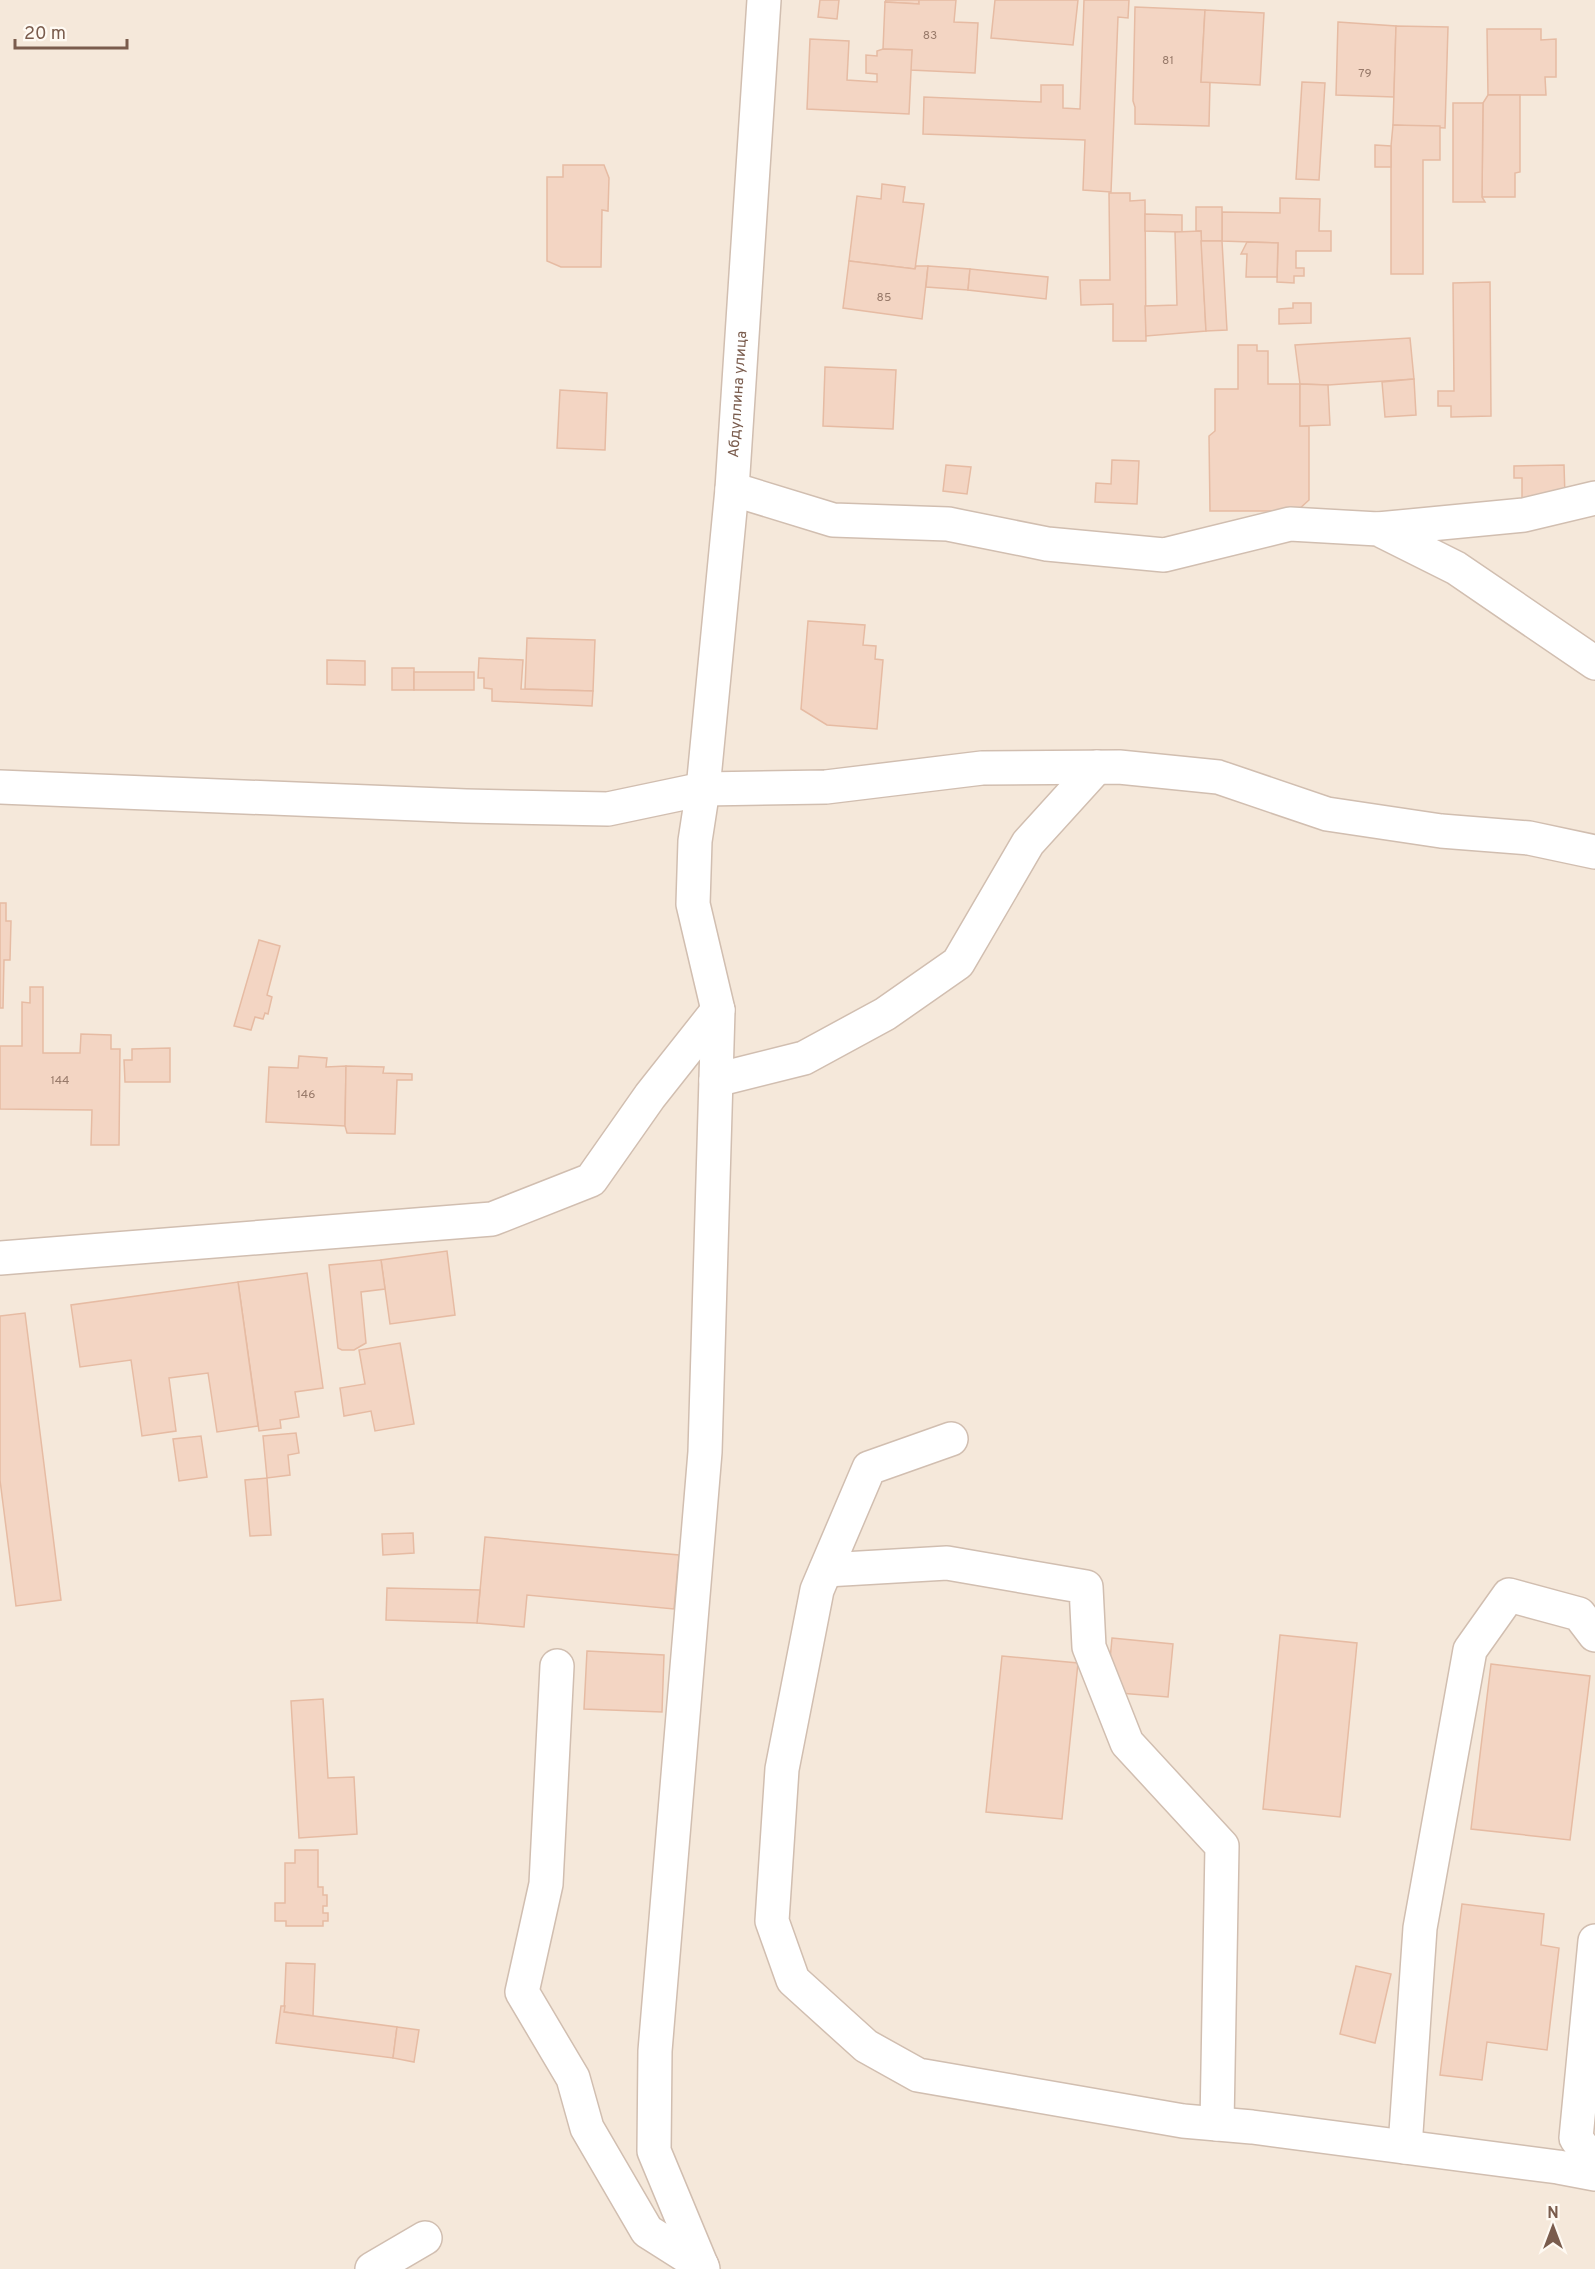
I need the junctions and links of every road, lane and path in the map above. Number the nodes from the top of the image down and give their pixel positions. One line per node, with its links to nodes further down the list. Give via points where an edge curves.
1 (764, 0): 2 (street, Абдуллина улица)
2 (732, 489): 4 (street, via 833,520 948,524 1047,544 1164,555 1290,524); 8 (street, Абдуллина улица)
3 (1595, 498): 4 (street, via 1524,515)
4 (1378, 529): 5 (street, via 1456,568)
5 (1595, 663)
6 (1096, 766): 8 (street, via 982,768 826,787); 9 (street, via 1218,777 1327,814 1441,831 1529,838); 11 (street, via 1028,843 958,963 885,1014 804,1058)
7 (0, 787): 8 (street, via 608,809)
8 (704, 789): 10 (street, Абдуллина улица, via 695,841 693,904)
9 (1595, 852)
10 (718, 1010): 11 (street, Абдуллина улица); 12 (street, via 650,1096 591,1180 492,1219)
11 (716, 1080): 23 (street, Абдуллина улица, via 705,1452 656,2051 654,2151)
12 (0, 1258)
13 (951, 1440): 14 (street, via 869,1468)
14 (826, 1570): 18 (street, via 947,1563 1086,1587 1089,1647 1127,1743 1222,1846); 18 (street, via 817,1590 782,1769 772,1921 793,1980 866,2046 918,2075)
15 (1595, 1635): 19 (street, via 1579,1614 1509,1595 1470,1650 1420,1928)
16 (557, 1666): 23 (street, via 546,1884 522,1992 573,2078 587,2128 647,2231)
17 (1595, 1941): 20 (street, via 1576,2138)
18 (1217, 2124): 19 (street)
19 (1405, 2147): 21 (street)
20 (1595, 2165)
21 (1595, 2174)
22 (425, 2238): 24 (street)
23 (702, 2267)
24 (372, 2269)

